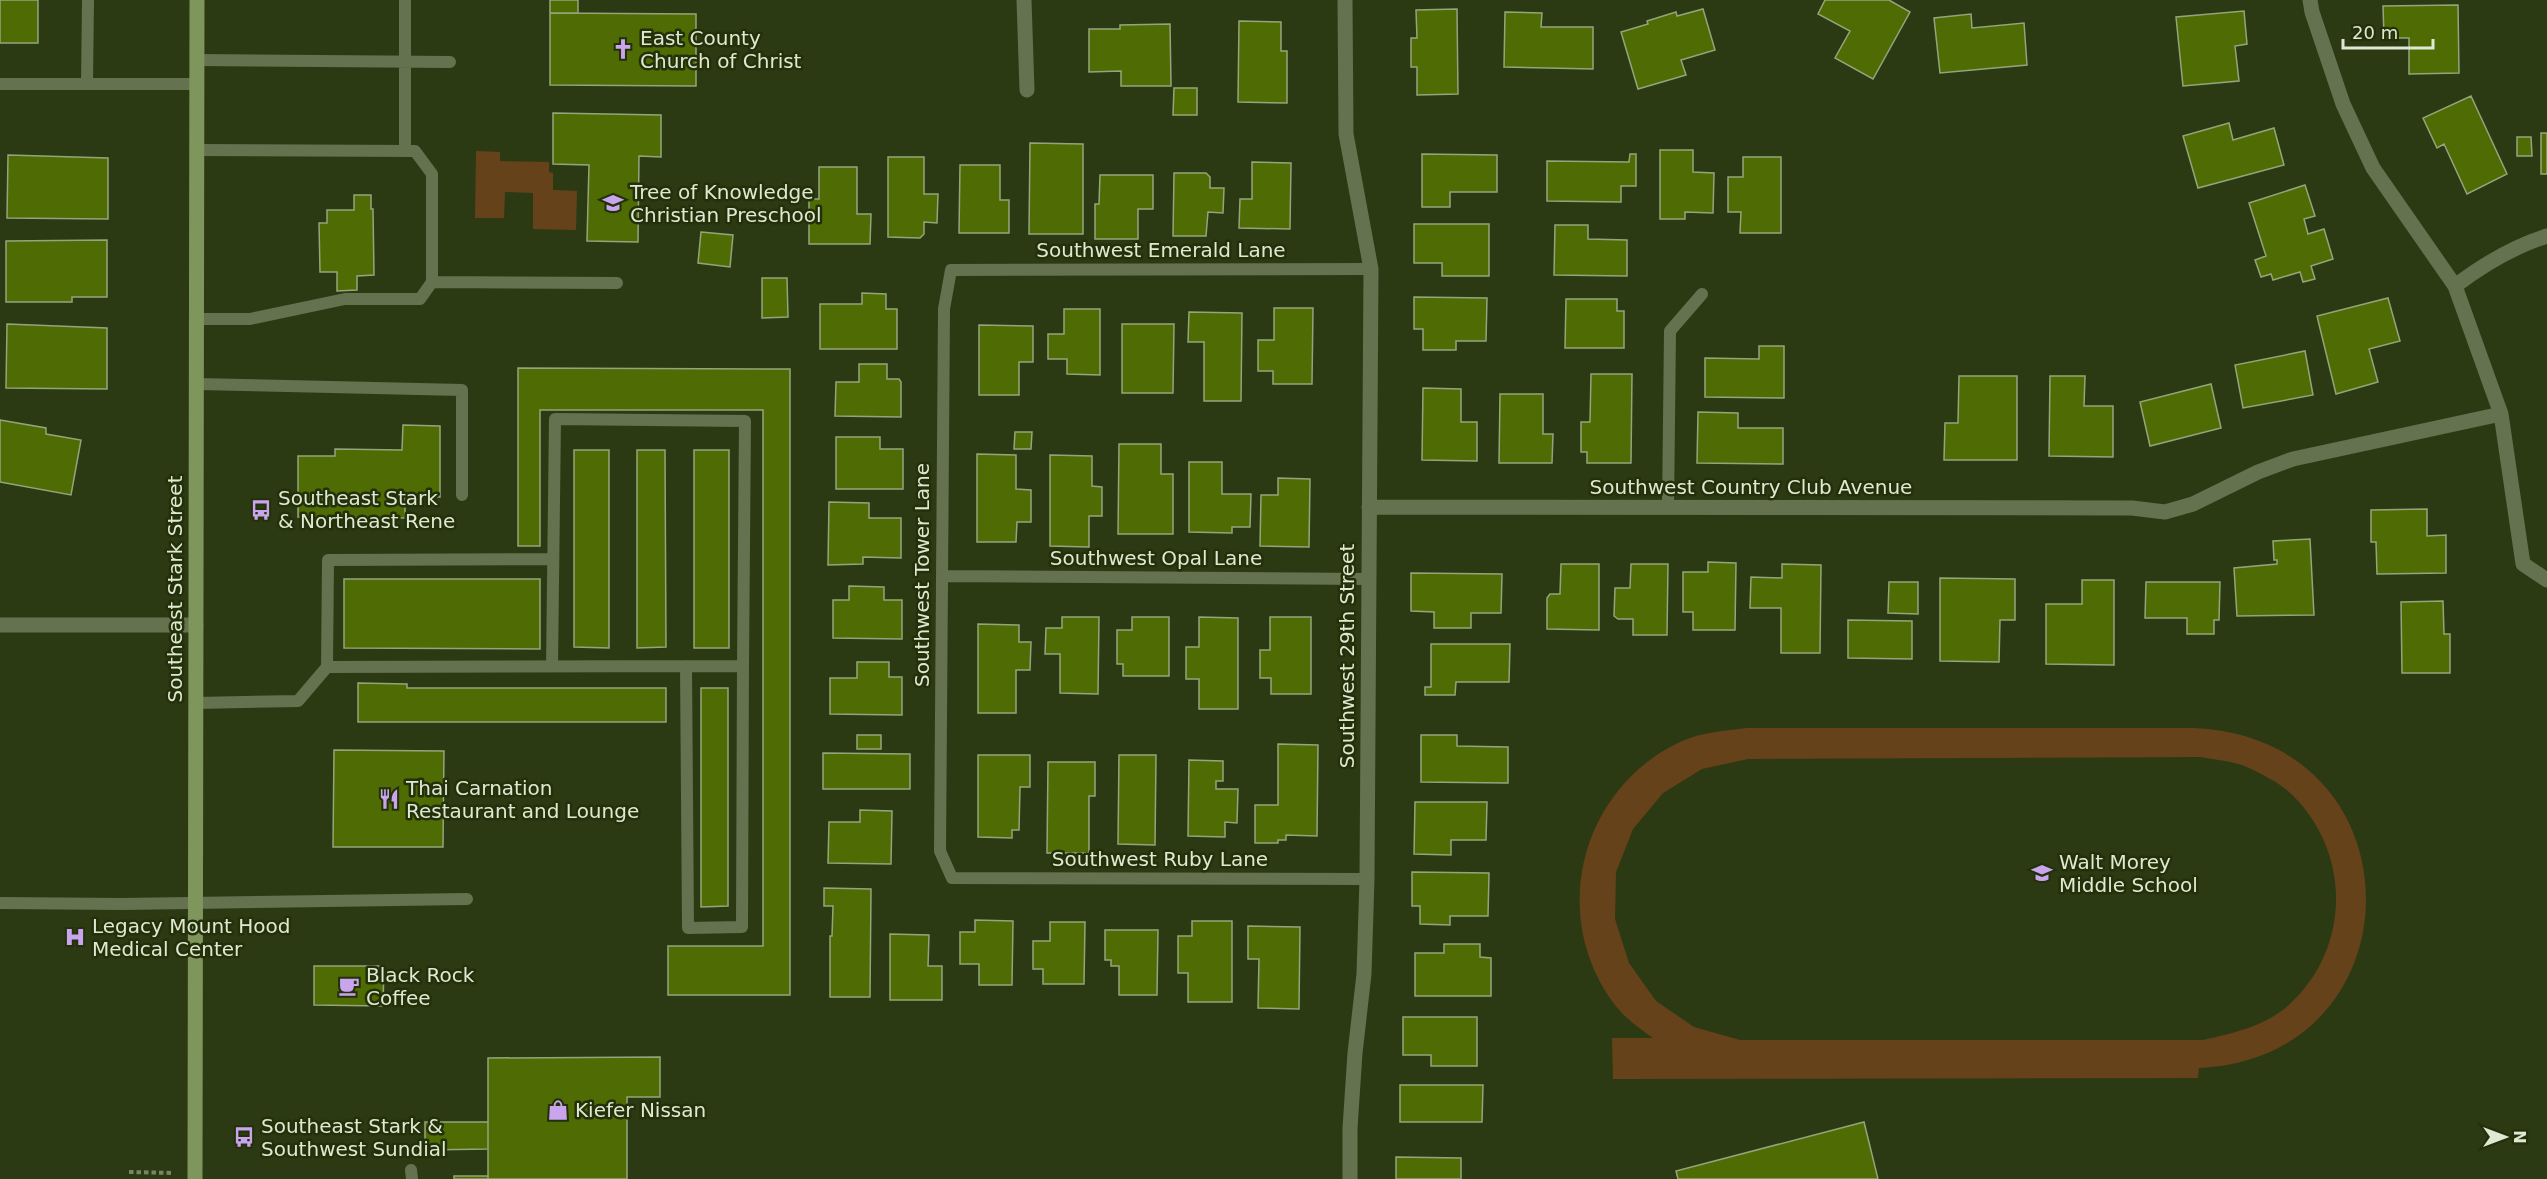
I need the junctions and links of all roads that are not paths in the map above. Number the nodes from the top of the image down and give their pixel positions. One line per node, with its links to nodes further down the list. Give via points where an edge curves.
1 (88, 0): 11 (lane)
2 (197, 0): 7 (main road, Southeast Stark Street)
3 (405, 0): 8 (lane)
4 (1024, 0): 13 (street)
5 (1345, 0): 17 (street, Southwest 29th Street, via 1346,134)
6 (2310, 0): 21 (street, via 2343,104 2373,168)
7 (197, 60): 8 (lane); 12 (main road, Southeast Stark Street)
8 (405, 62): 9 (lane); 15 (lane)
9 (450, 63)
10 (0, 84): 11 (lane)
11 (87, 84): 12 (lane)
12 (197, 84): 14 (main road, Southeast Stark Street)
13 (1026, 90)
14 (197, 150): 15 (lane); 23 (main road, Southeast Stark Street)
15 (405, 151): 19 (lane, via 415,151 432,174)
16 (2547, 236): 21 (street, via 2484,263)
17 (1371, 269): 18 (lane, Southwest Emerald Lane); 27 (street, Southwest 29th Street)
18 (951, 270): 30 (lane, Southwest Tower Lane, via 944,309)
19 (432, 282): 20 (lane); 23 (lane, via 420,299 345,299 250,319)
20 (617, 283)
21 (2455, 286): 25 (street)
22 (1702, 294): 28 (lane, via 1670,332)
23 (197, 319): 24 (main road, Southeast Stark Street)
24 (197, 384): 26 (lane, via 462,390); 34 (main road, Southeast Stark Street)
25 (2501, 414): 28 (street, Southwest Country Club Avenue, via 2293,459 2193,504 2165,512 2132,508); 32 (street, via 2523,564)
26 (462, 495)
27 (1369, 507): 28 (street, Southwest Country Club Avenue); 31 (street, Southwest 29th Street)
28 (1668, 508)
29 (553, 559): 35 (lane); 37 (lane, via 555,419 745,421); 38 (lane, via 328,560)
30 (942, 576): 31 (lane, Southwest Opal Lane); 40 (lane, Southwest Tower Lane, via 940,851)
31 (1369, 579): 41 (street, Southwest 29th Street)
32 (2547, 580)
33 (0, 625): 34 (street)
34 (196, 625): 39 (main road, Southeast Stark Street)
35 (552, 666): 36 (lane); 38 (lane)
36 (686, 666): 37 (lane); 37 (lane, via 688,928 742,927)
37 (743, 666)
38 (327, 667): 39 (lane, via 298,701)
39 (196, 703): 44 (main road, Southeast Stark Street)
40 (952, 878): 41 (lane, Southwest Ruby Lane)
41 (1367, 879): 46 (street, Southwest 29th Street)
42 (467, 899): 44 (lane)
43 (0, 903): 44 (lane)
44 (196, 903): 45 (main road, Southeast Stark Street)
45 (195, 1176)
46 (1350, 1179)

